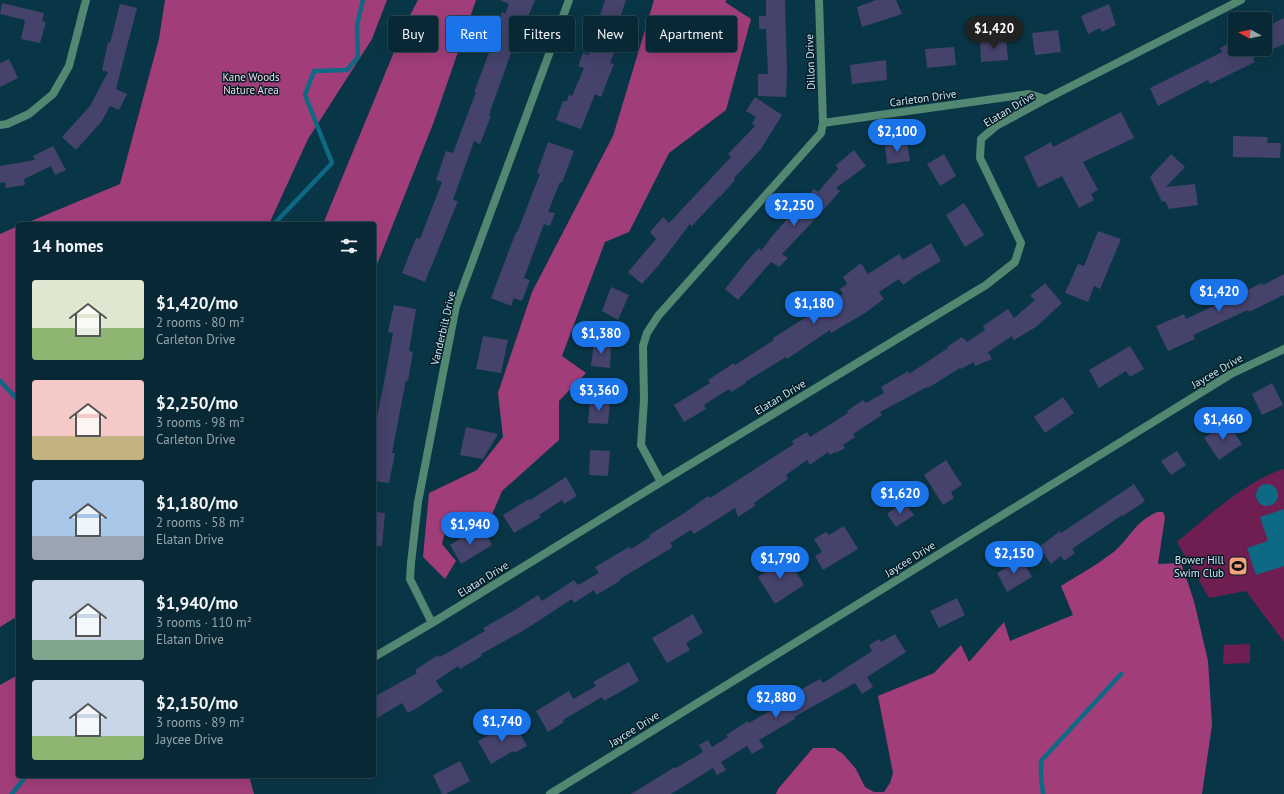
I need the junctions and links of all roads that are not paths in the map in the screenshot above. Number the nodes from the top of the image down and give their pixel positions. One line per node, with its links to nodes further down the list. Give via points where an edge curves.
1 (86, 0): 7 (street, via 69,66 53,94 29,114)
2 (569, 0): 10 (street, Vanderbilt Drive, via 456,306 418,502 411,563 410,579)
3 (819, 0): 6 (street, Dillon Drive)
4 (1240, 0): 5 (street)
5 (1046, 99): 6 (street, Carleton Drive, via 1029,94); 9 (street, Elatan Drive, via 996,126 981,139 980,158 1020,243 1015,262 986,285)
6 (823, 123): 9 (street, via 821,133 658,316 647,333 643,346 644,400 641,444)
7 (0, 125)
8 (1284, 348): 12 (street, Jaycee Drive, via 1231,374)
9 (661, 482): 10 (street, Elatan Drive)
10 (432, 623): 11 (street, Elatan Drive)
11 (376, 656)
12 (550, 794)

